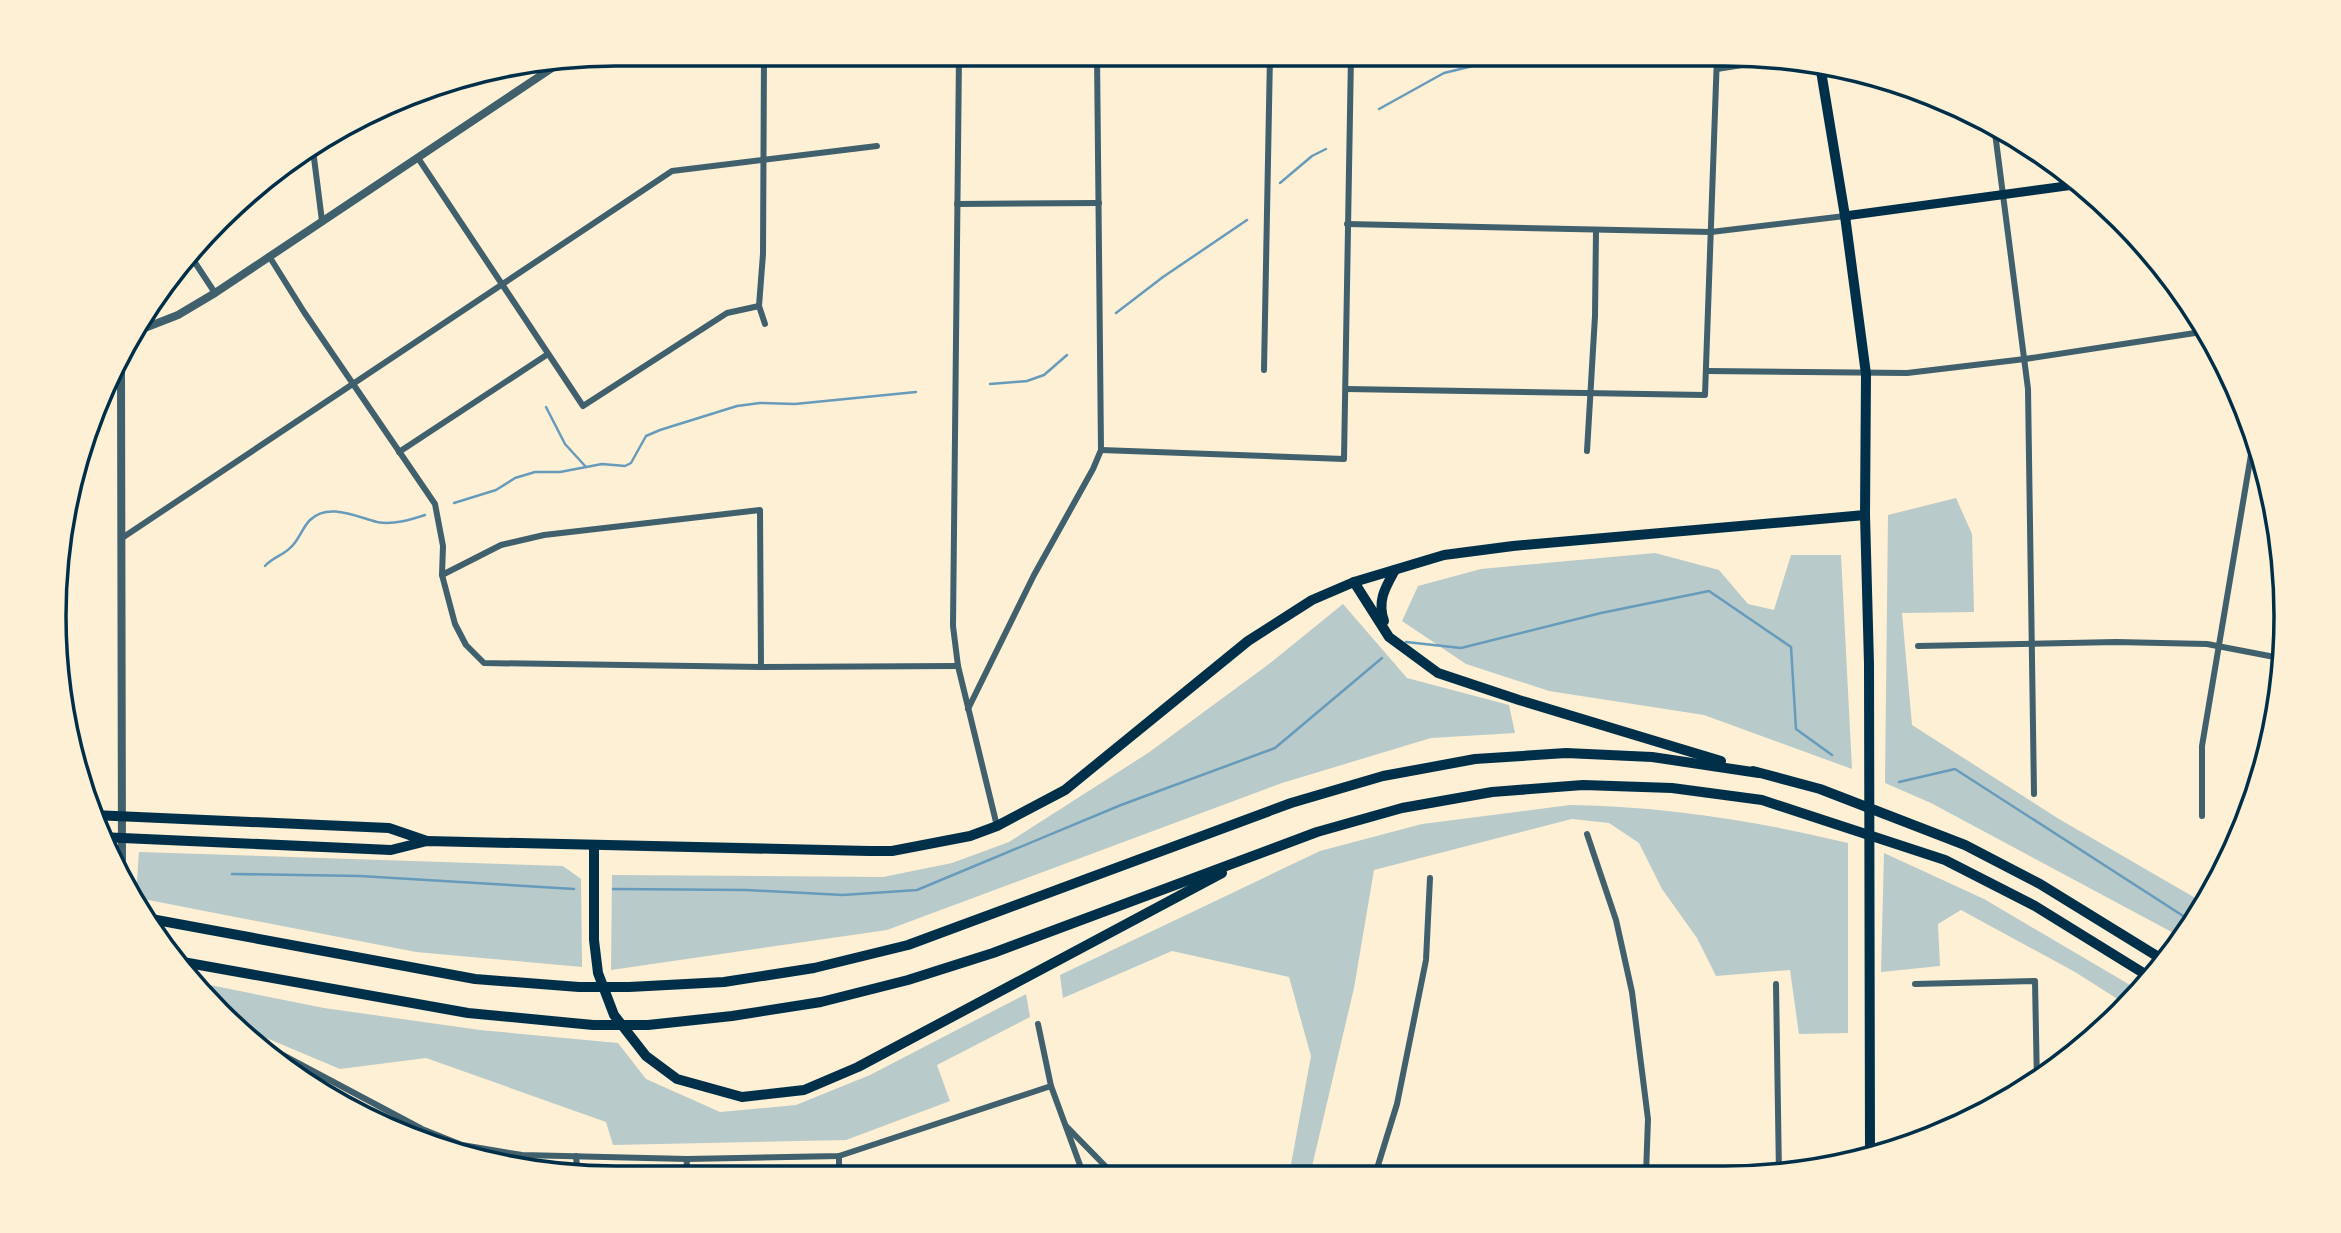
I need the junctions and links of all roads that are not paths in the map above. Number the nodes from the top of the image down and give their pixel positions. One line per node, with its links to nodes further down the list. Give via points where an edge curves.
1 (764, 66): 14 (street)
2 (959, 66): 18 (street)
3 (1097, 66): 17 (street)
4 (1270, 66): 34 (street)
5 (1351, 66): 21 (street)
6 (1733, 66): 7 (street)
7 (1717, 69): 23 (street)
8 (543, 71): 13 (street)
9 (1822, 75): 19 (main road)
10 (1996, 138): 16 (street)
11 (877, 146): 14 (street)
12 (314, 157): 20 (street)
13 (418, 158): 20 (street); 26 (street)
14 (764, 159): 26 (street, via 672,171); 28 (street)
15 (2066, 186): 16 (main road)
16 (2003, 195): 19 (main road); 33 (street)
17 (1099, 203): 18 (street); 41 (street)
18 (957, 204): 55 (street, via 953,626)
19 (1844, 216): 23 (street); 36 (main road)
20 (322, 221): 24 (street)
21 (1347, 224): 22 (street); 39 (street)
22 (1596, 230): 23 (street); 40 (street)
23 (1711, 232): 35 (street)
24 (269, 256): 27 (street); 38 (street)
25 (195, 263): 27 (street)
26 (502, 284): 32 (street); 38 (street)
27 (215, 293): 30 (street)
28 (759, 306): 29 (street); 32 (street, via 727,313 583,406)
29 (765, 324)
30 (149, 326)
31 (2195, 333): 33 (street)
32 (548, 354): 43 (street)
33 (2025, 359): 36 (street); 51 (street)
34 (1264, 370)
35 (1707, 371): 36 (street); 40 (street, via 1705,395)
36 (1866, 374): 45 (main road)
37 (121, 377): 46 (street)
38 (352, 383): 43 (street); 46 (street)
39 (1346, 389): 40 (street); 41 (street, via 1344,459)
40 (1589, 394): 42 (street)
41 (1101, 450): 57 (street)
42 (1587, 451)
43 (399, 452): 48 (street, via 435,504 443,546)
44 (2251, 457): 53 (street)
45 (1865, 515): 47 (main road, via 1513,546 1444,555); 85 (main road)
46 (121, 538): 62 (street)
47 (1395, 570): 49 (main road); 50 (highway, via 1382,593 1380,610)
48 (442, 575): 56 (street, via 455,624 466,645 484,663); 56 (street, via 501,545 544,535 760,510)
49 (1354, 582): 50 (highway); 63 (main road, via 1312,600 1248,641 1065,790)
50 (1389, 637): 58 (highway, via 1438,673)
51 (2033, 643): 52 (street); 53 (street); 59 (street)
52 (1919, 646)
53 (2218, 647): 54 (street); 61 (street, via 2202,746)
54 (2273, 657)
55 (958, 666): 56 (street); 57 (street)
56 (761, 667)
57 (968, 709): 63 (street)
58 (1759, 773): 72 (highway, via 1652,757 1566,754 1475,759 1383,776 1291,803 908,945 814,968 724,982 579,987 475,979); 73 (highway, via 1820,789 1965,845 2040,884)
59 (2034, 794)
60 (104, 816): 62 (main road)
61 (2202, 816)
62 (123, 817): 66 (street); 67 (main road, via 389,828)
63 (997, 826): 68 (main road, via 958,839 892,851)
64 (1587, 834): 96 (street, via 1616,920 1632,992 1648,1119)
65 (113, 838): 66 (main road)
66 (122, 839): 67 (main road, via 391,850); 70 (street)
67 (427, 841): 68 (main road)
68 (594, 845): 69 (highway, via 594,940 598,973 614,1015 646,1056 677,1079 742,1097 804,1090 858,1067)
69 (1260, 853): 74 (highway, via 908,980 821,1002 648,1025 593,1025 468,1013); 75 (highway, via 1402,808 1492,793 1583,785 1672,788 1762,800 1945,860 2035,906)
70 (122, 858)
71 (1430, 878): 95 (street, via 1426,960 1397,1104)
72 (158, 920)
73 (2157, 956)
74 (190, 963)
75 (2143, 973)
76 (1776, 984): 89 (street)
77 (1915, 984): 80 (street, via 2035,981)
78 (1038, 1024): 81 (street)
79 (291, 1059): 83 (street)
80 (2037, 1069)
81 (1051, 1086): 82 (street); 87 (street)
82 (1063, 1123): 93 (street); 94 (street)
83 (450, 1140)
84 (467, 1146): 86 (street)
85 (1870, 1147)
86 (576, 1156): 88 (street); 90 (street)
87 (839, 1156): 88 (street); 92 (street)
88 (687, 1159): 91 (street)
89 (1779, 1163)
90 (577, 1165)
91 (687, 1166)
92 (839, 1166)
93 (1080, 1166)
94 (1105, 1166)
95 (1378, 1166)
96 (1646, 1166)

